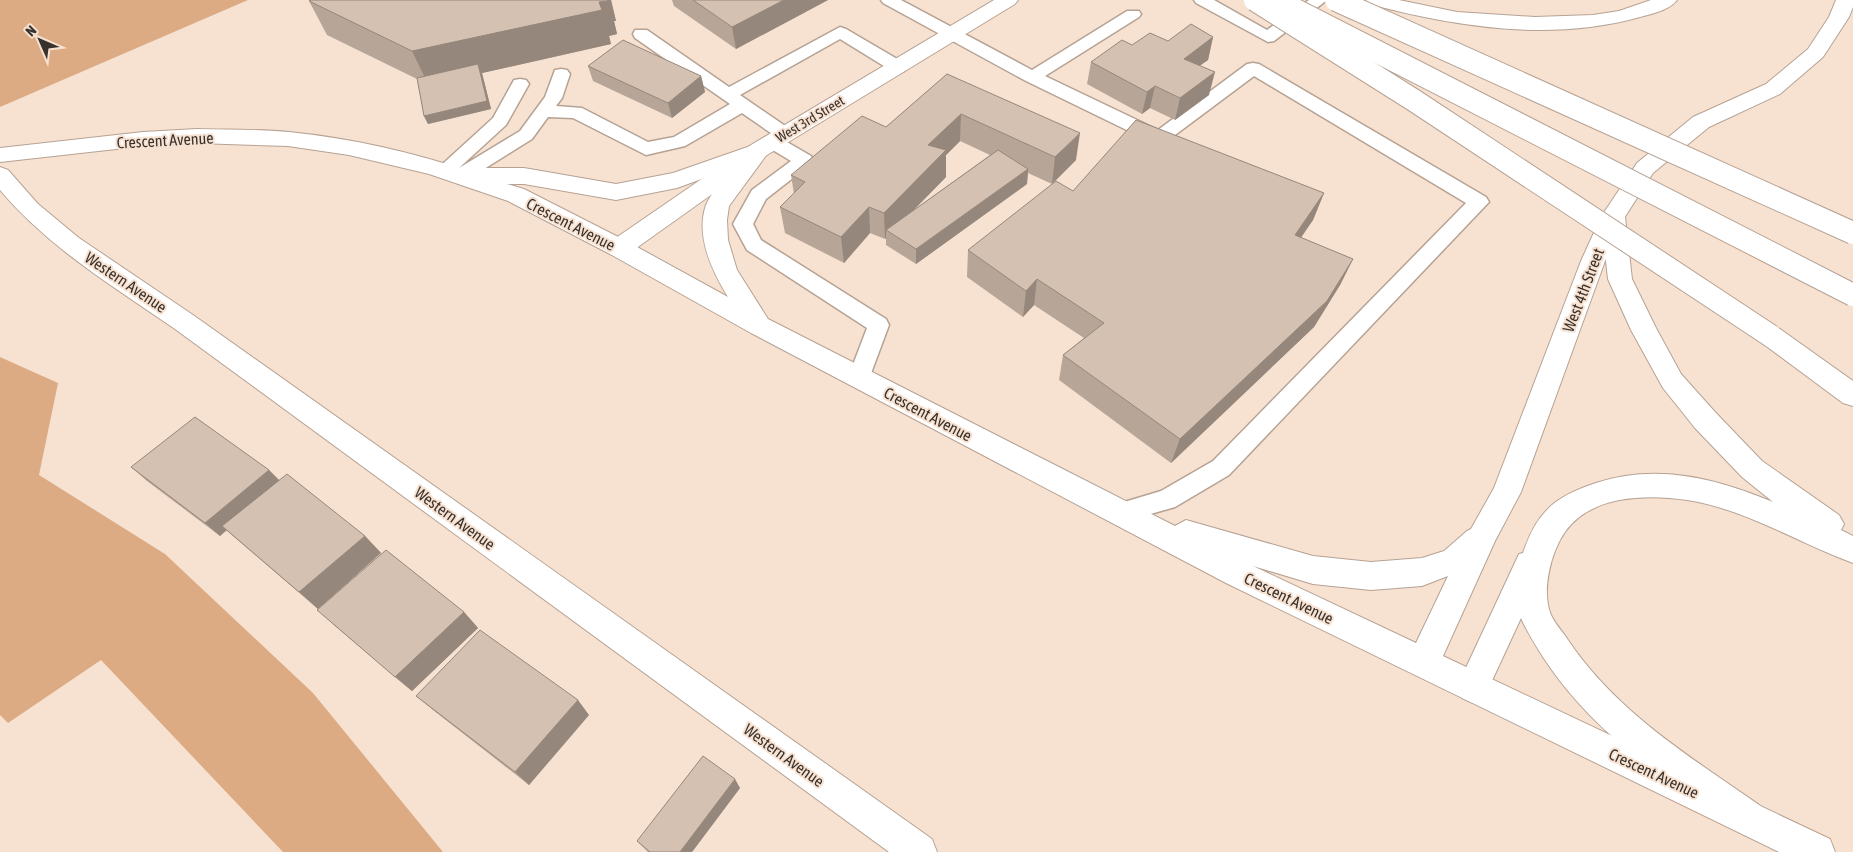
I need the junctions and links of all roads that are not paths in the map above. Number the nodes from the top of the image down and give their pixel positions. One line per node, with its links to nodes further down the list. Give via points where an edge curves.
1 (889, 0): 13 (lane)
2 (1008, 0): 13 (main road, West 3rd Street)
3 (1202, 0): 6 (lane, via 1268,37)
4 (1255, 0): 29 (main road, bridge)
5 (1276, 0): 27 (main road, bridge)
6 (1319, 0)
7 (1336, 0): 25 (main road, bridge)
8 (1376, 0): 9 (main road, via 1458,18 1562,23 1630,14)
9 (1667, 0)
10 (1846, 0): 24 (main road, West 4th Street, via 1816,53 1773,89 1694,128 1645,168)
11 (1133, 14): 16 (lane)
12 (641, 34): 18 (lane)
13 (952, 34): 14 (main road, West 3rd Street); 16 (lane)
14 (898, 67): 18 (lane, via 840,32); 20 (main road, West 3rd Street)
15 (561, 74): 19 (lane, via 553,98)
16 (1032, 77): 33 (lane, via 1161,137 1253,68 1479,202 1221,468 1167,500)
17 (520, 84): 22 (lane, via 500,121)
18 (735, 100): 19 (lane, via 679,142 646,149 576,112); 20 (lane)
19 (544, 111): 22 (lane, via 526,135)
20 (772, 142): 22 (main road, via 677,180 616,192 524,176); 26 (main road, West 3rd Street); 28 (main road, via 718,205 715,220 724,272); 30 (lane, via 804,160 759,195 743,224 754,245 880,325)
21 (0, 155): 22 (main road, Crescent Avenue, via 143,139 206,136 288,139 349,148)
22 (453, 173): 26 (main road, Crescent Avenue, via 516,195)
23 (0, 175): 41 (main road, Western Avenue, via 30,210 70,244 184,322)
24 (1613, 217): 34 (main road, West 4th Street, via 1593,261 1507,492); 36 (main road, via 1620,279 1644,330 1680,392 1752,469)
25 (1853, 234)
26 (619, 248): 28 (main road, Crescent Avenue)
27 (1853, 295)
28 (760, 326): 30 (main road, Crescent Avenue)
29 (1771, 336): 31 (main road); 32 (main road)
30 (859, 378): 33 (main road, Crescent Avenue)
31 (1853, 387)
32 (1853, 395)
33 (1119, 513): 34 (main road, via 1313,570 1371,576 1422,572 1454,561); 38 (main road, Crescent Avenue)
34 (1484, 534): 38 (main road, West 4th Street)
35 (1542, 538): 37 (main road, via 1566,509 1603,491 1639,484 1686,487 1752,504); 39 (main road); 40 (main road, via 1532,578 1536,617 1564,665 1608,714)
36 (1853, 540)
37 (1853, 550)
38 (1423, 663): 39 (main road, Crescent Avenue)
39 (1473, 687): 40 (main road, Crescent Avenue)
40 (1750, 819): 42 (main road, Crescent Avenue)
41 (919, 852)
42 (1817, 852)

